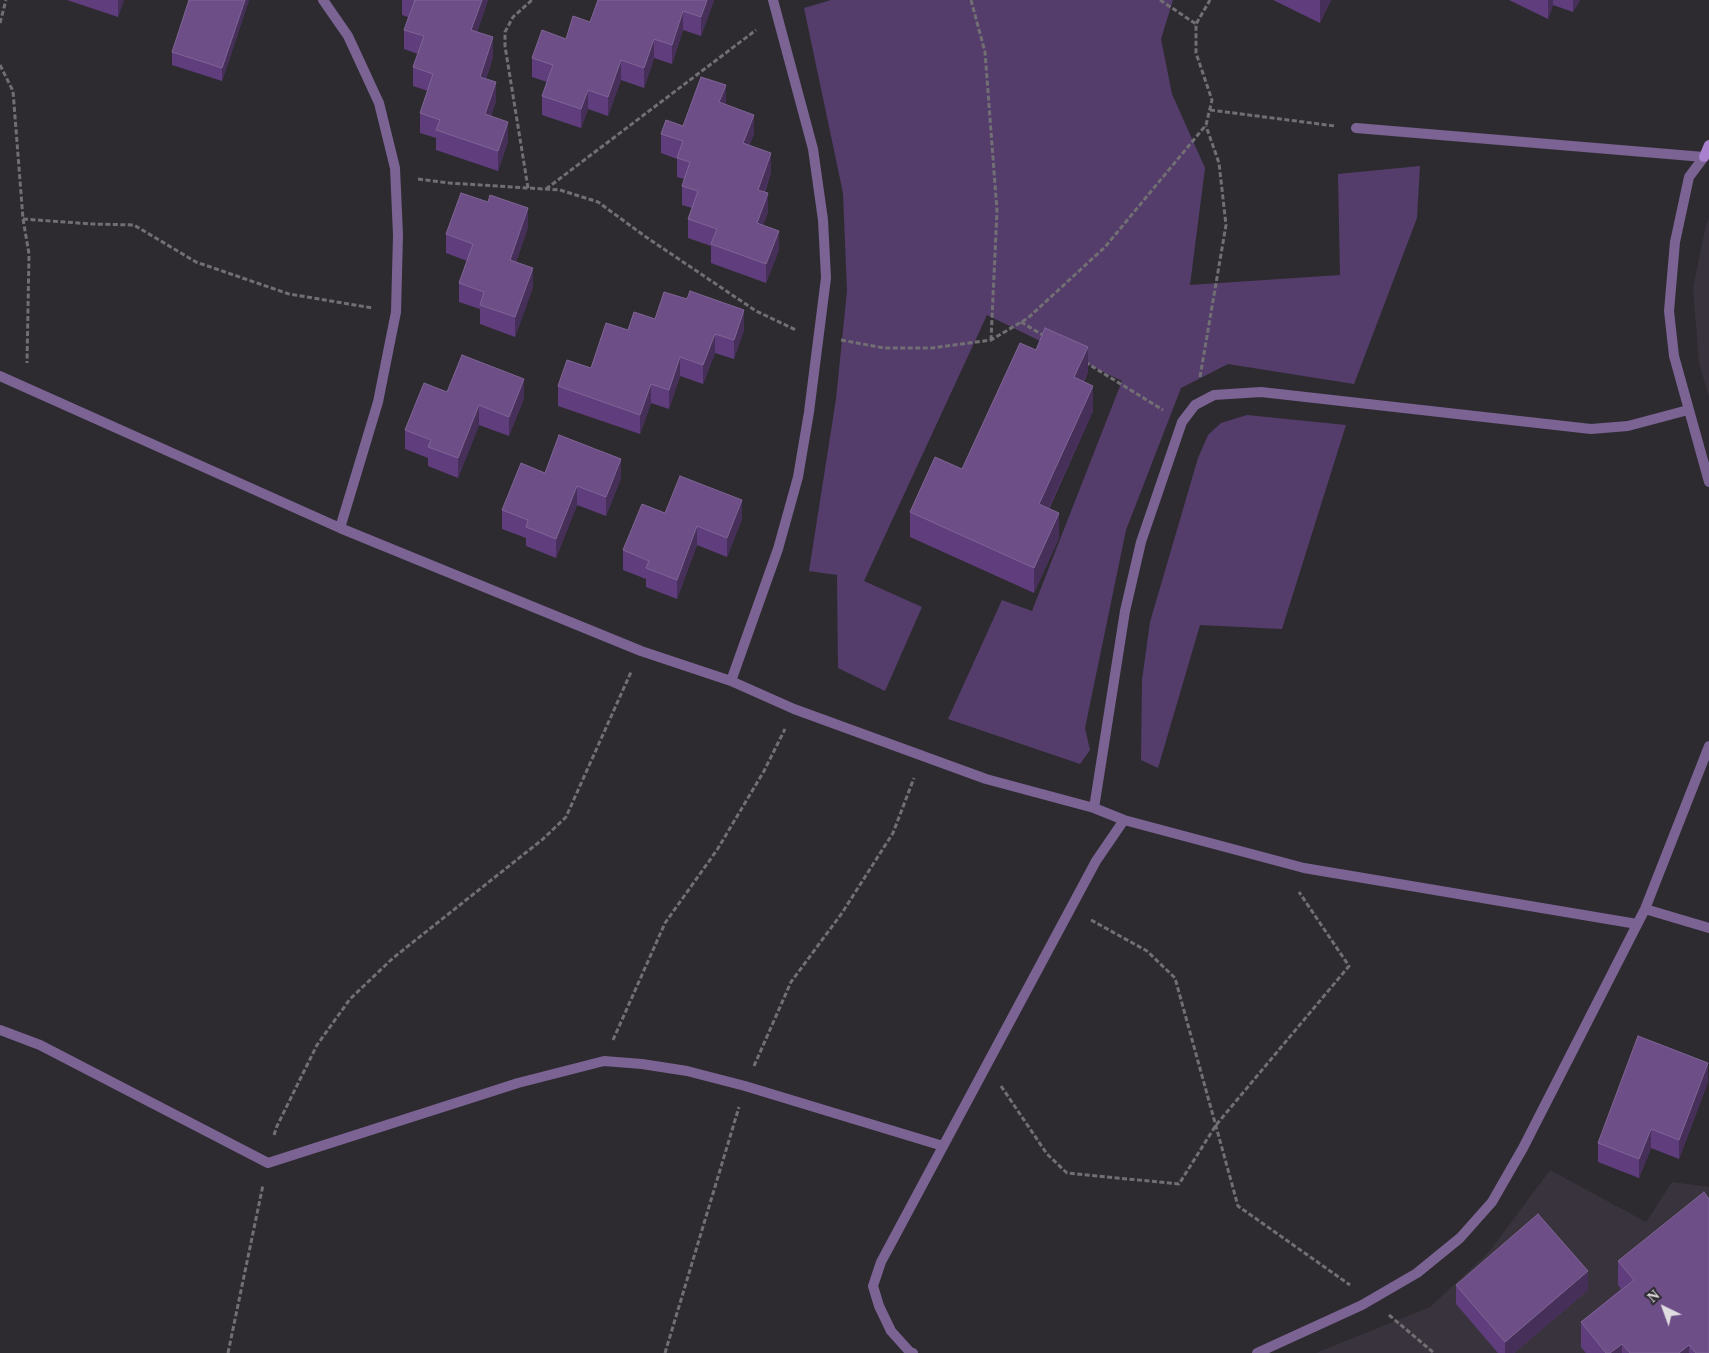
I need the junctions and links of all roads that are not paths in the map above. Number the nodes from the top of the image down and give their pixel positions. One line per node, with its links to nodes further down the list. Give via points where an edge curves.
1 (323, 0): 9 (street, via 348,36 379,103 395,168 398,235 396,312 378,402)
2 (773, 0): 10 (street, via 813,149 823,220 826,278 798,477 778,549)
3 (1356, 128): 5 (street)
4 (1709, 145): 5 (street)
5 (1706, 157): 7 (street, via 1689,178 1675,242 1669,311 1674,356)
6 (0, 376): 9 (street)
7 (1688, 410): 8 (street); 12 (street, via 1628,426 1591,429 1261,392 1214,395 1195,404 1182,422 1140,542 1125,610)
8 (1709, 482)
9 (340, 528): 10 (street, via 641,651)
10 (731, 681): 12 (street, via 794,709 986,779)
11 (1709, 746): 14 (street)
12 (1094, 808): 13 (street)
13 (1124, 820): 15 (street, via 1304,868); 18 (street, via 1096,861)
14 (1645, 909): 15 (street); 16 (street)
15 (1637, 924): 20 (street, via 1523,1148 1492,1202 1460,1238 1417,1273 1371,1300)
16 (1709, 928)
17 (0, 1030): 18 (street, via 40,1045 268,1163 518,1083 604,1061 687,1071)
18 (944, 1146): 19 (street, via 881,1262 873,1286 891,1331)
19 (913, 1353)
20 (1257, 1353)

